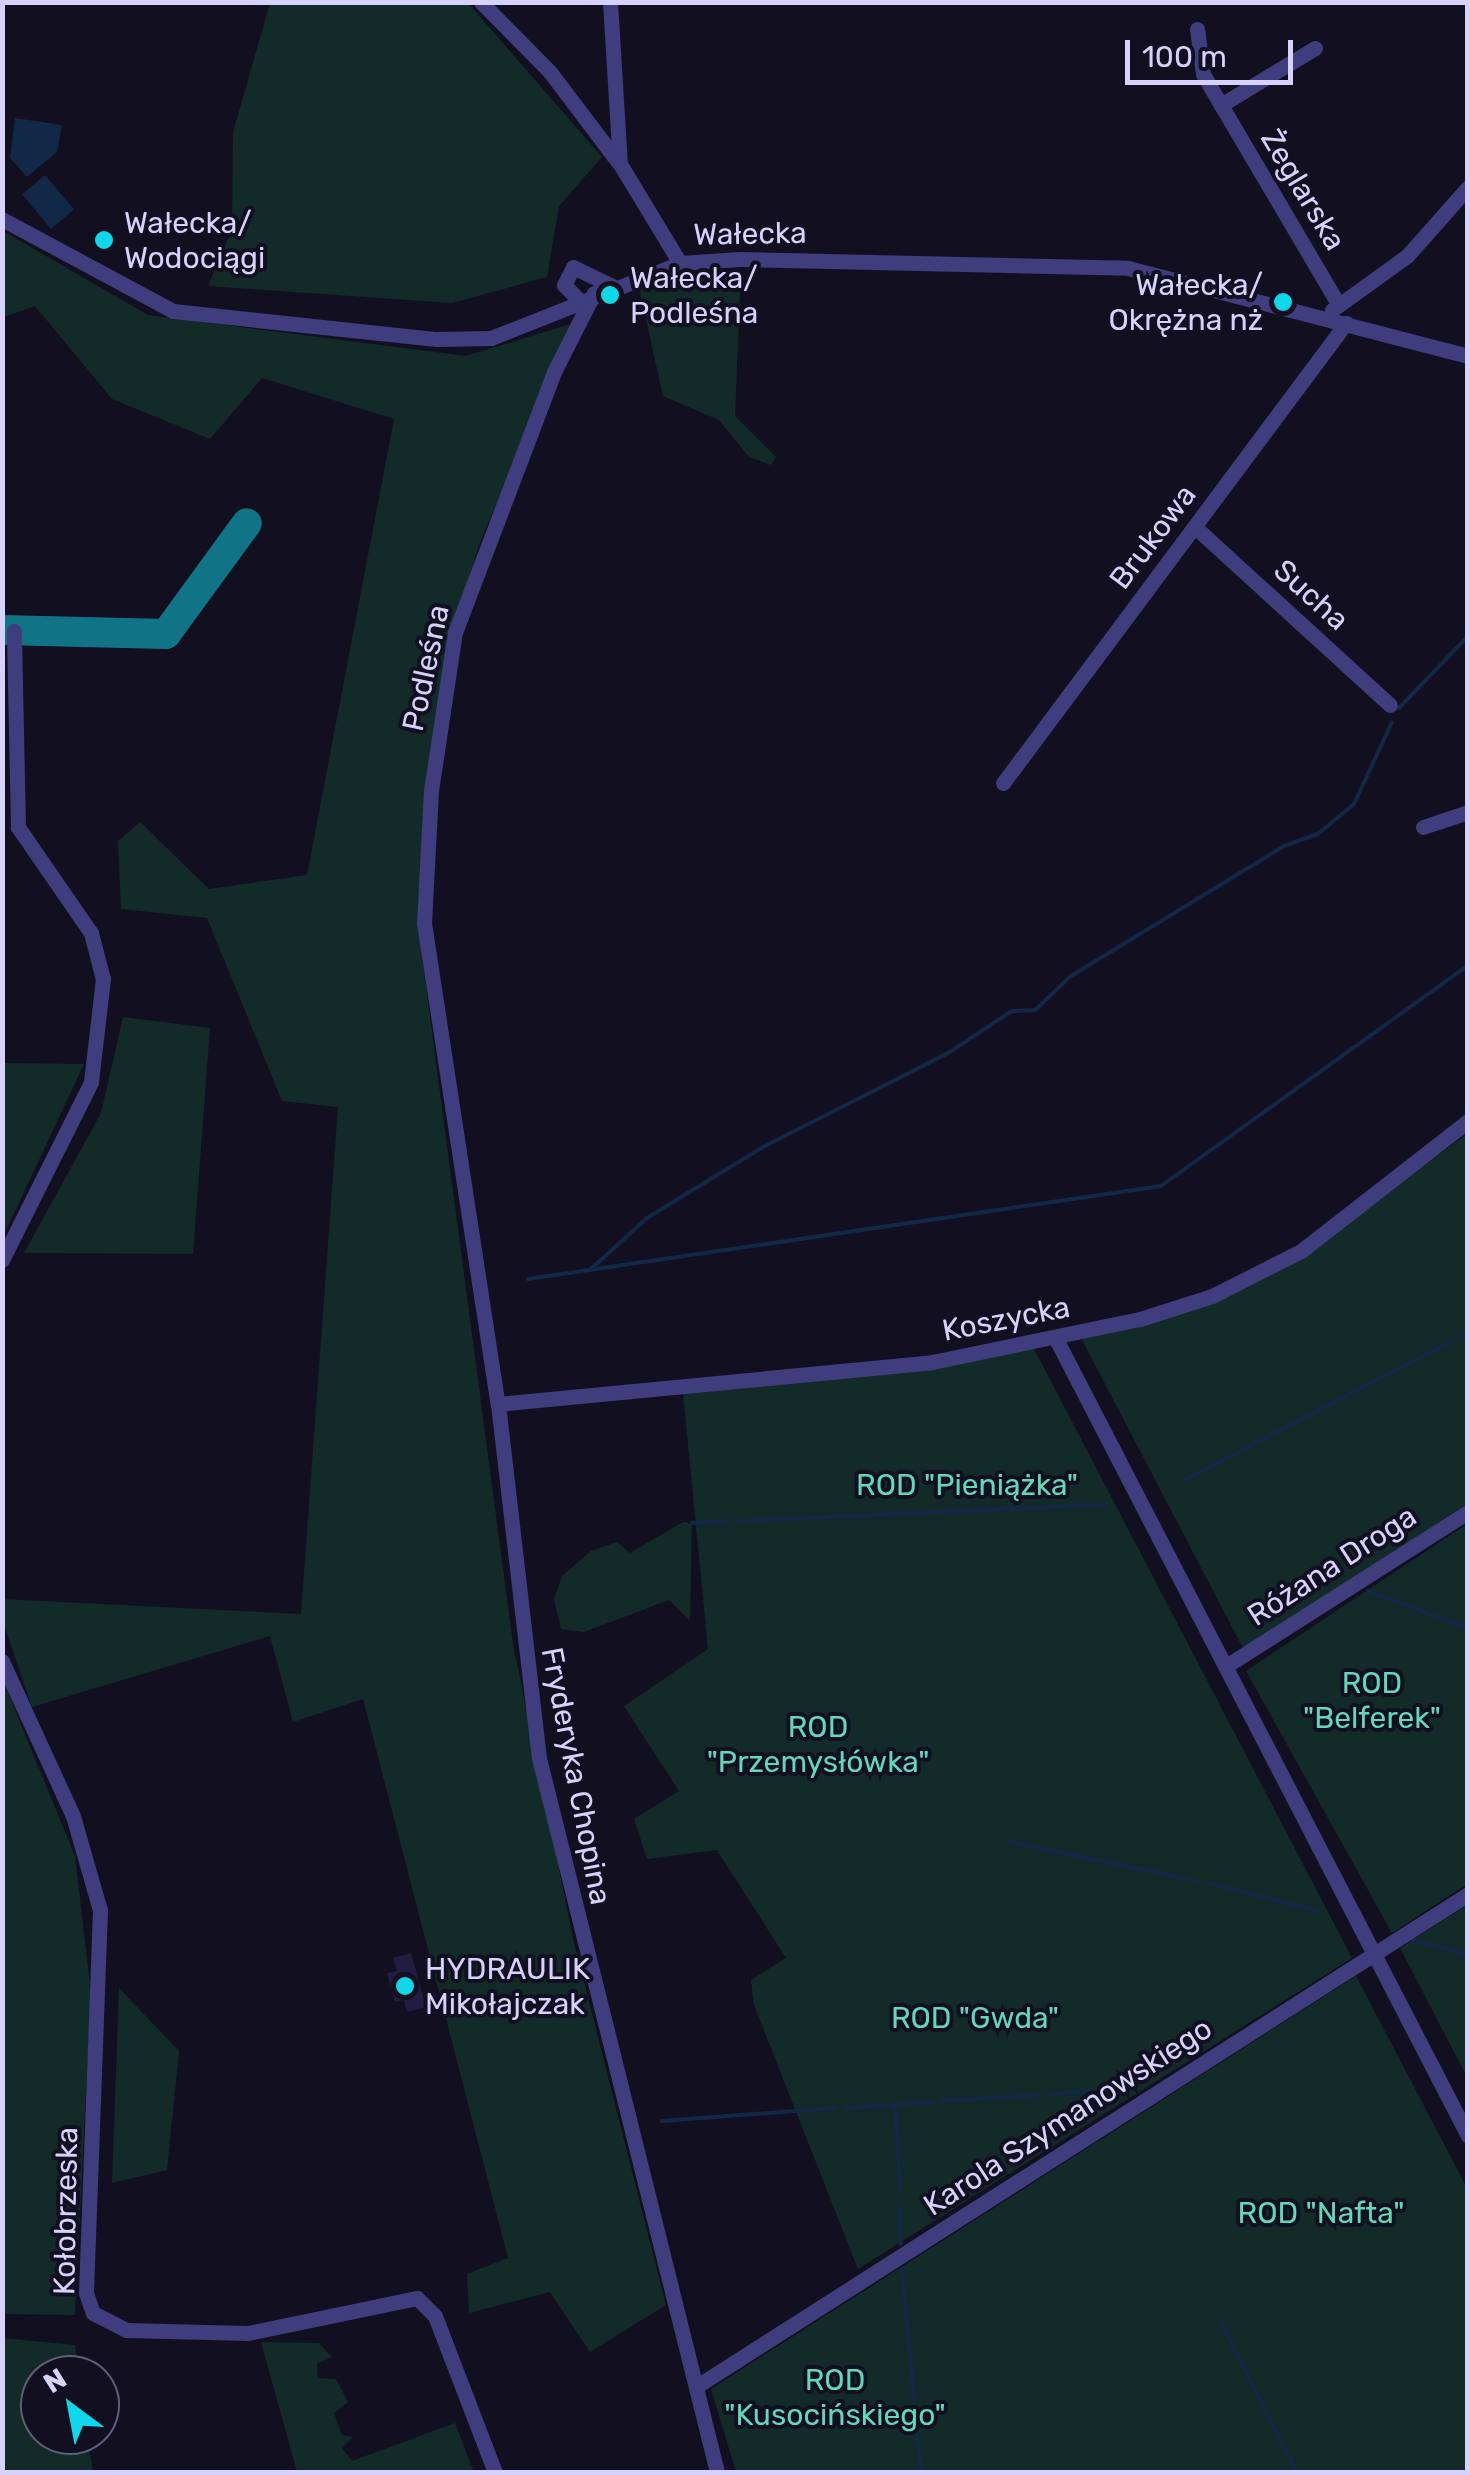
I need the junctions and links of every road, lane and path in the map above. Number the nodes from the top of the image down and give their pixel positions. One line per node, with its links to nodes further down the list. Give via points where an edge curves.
1 (480, 2): 6 (street, via 550,72)
2 (610, 2): 6 (street)
3 (1197, 29): 5 (street, Żeglarska, via 1203,74)
4 (1315, 48): 5 (street)
5 (1221, 105): 12 (street, Żeglarska)
6 (620, 164): 9 (street)
7 (1468, 187): 12 (street, Brukowa, via 1407,256)
8 (2, 219): 11 (street, Wałecka, via 173,311 473,338)
9 (680, 263): 10 (street, Wałecka); 12 (street, Wałecka, via 1128,268)
10 (612, 286): 11 (street, Wałecka); 11 (street, via 573,267 564,284)
11 (586, 296): 20 (street, Podleśna, via 455,632 431,790 424,923)
12 (1337, 315): 13 (street, Wałecka); 14 (street, Brukowa)
13 (1468, 356)
14 (1195, 527): 16 (street, Sucha); 17 (street, Brukowa)
15 (14, 631): 22 (street, via 18,827 92,933 102,978 91,1082)
16 (1390, 705)
17 (1004, 783)
18 (1468, 812): 19 (street)
19 (1423, 827)
20 (445, 1076): 24 (street, Fryderyka Chopina)
21 (1468, 1121): 23 (street, Koszycka, via 1301,1251 1212,1296)
22 (2, 1260)
23 (1056, 1338): 24 (street, Koszycka, via 851,1372); 27 (street)
24 (498, 1404): 31 (street, Fryderyka Chopina, via 539,1758 609,2062 636,2127 643,2184)
25 (1468, 1512): 27 (street, Różana Droga)
26 (2, 1661): 32 (street, Kołobrzeska, via 73,1816 100,1910 86,2292 94,2313 126,2330 248,2333 416,2298 436,2316)
27 (1226, 1666): 29 (street)
28 (1468, 1894): 29 (street, Karola Szymanowskiego)
29 (1373, 1955): 30 (street); 31 (street, Karola Szymanowskiego)
30 (1468, 2136)
31 (697, 2386): 33 (street, Fryderyka Chopina)
32 (495, 2472)
33 (718, 2472)

